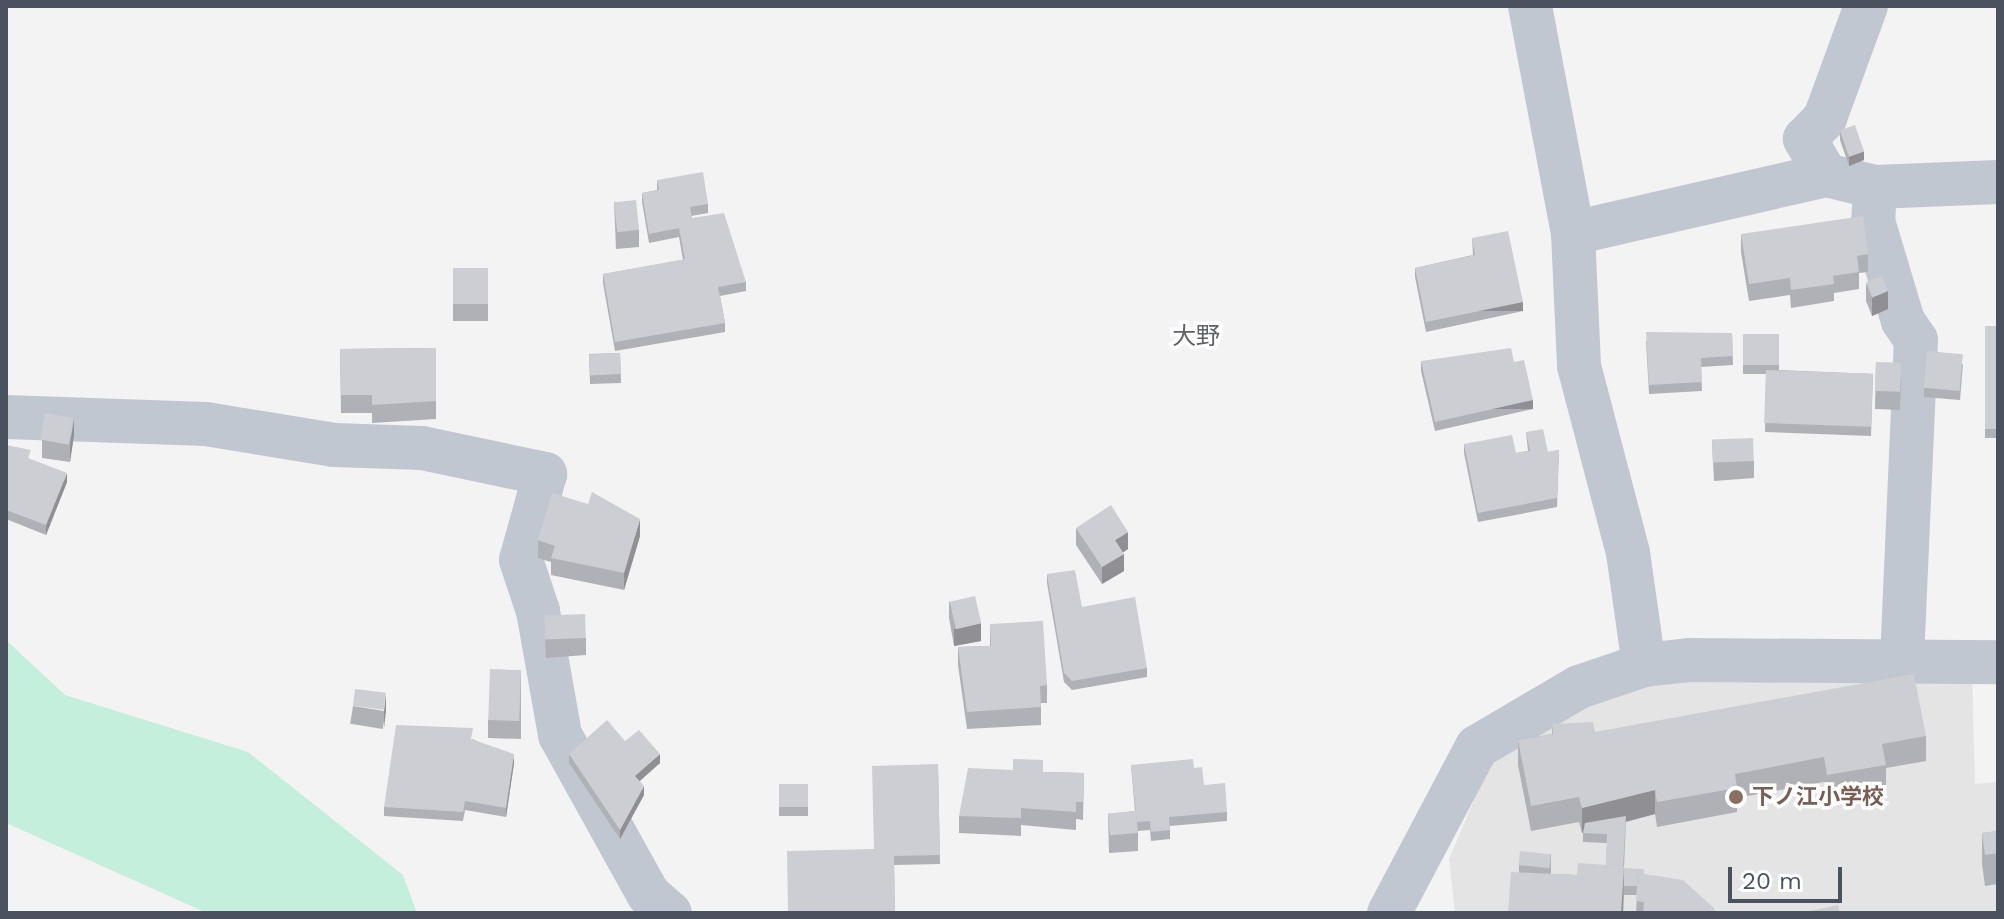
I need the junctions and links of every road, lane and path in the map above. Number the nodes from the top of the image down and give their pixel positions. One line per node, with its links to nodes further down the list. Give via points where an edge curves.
1 (1530, 6): 6 (street)
2 (1866, 6): 3 (street, via 1825,118 1805,139)
3 (1826, 175): 5 (street); 6 (street)
4 (1998, 182): 5 (street)
5 (1875, 187): 8 (street, via 1873,221 1903,321 1916,340)
6 (1573, 233): 10 (street, via 1579,366 1628,553)
7 (6, 417): 11 (street, via 206,424 334,445 422,448 545,474 521,560 538,611 560,735 648,894)
8 (1902, 657): 9 (street); 10 (street)
9 (1998, 662)
10 (1644, 665): 12 (street, via 1579,687 1477,747)
11 (670, 913)
12 (1389, 913)

